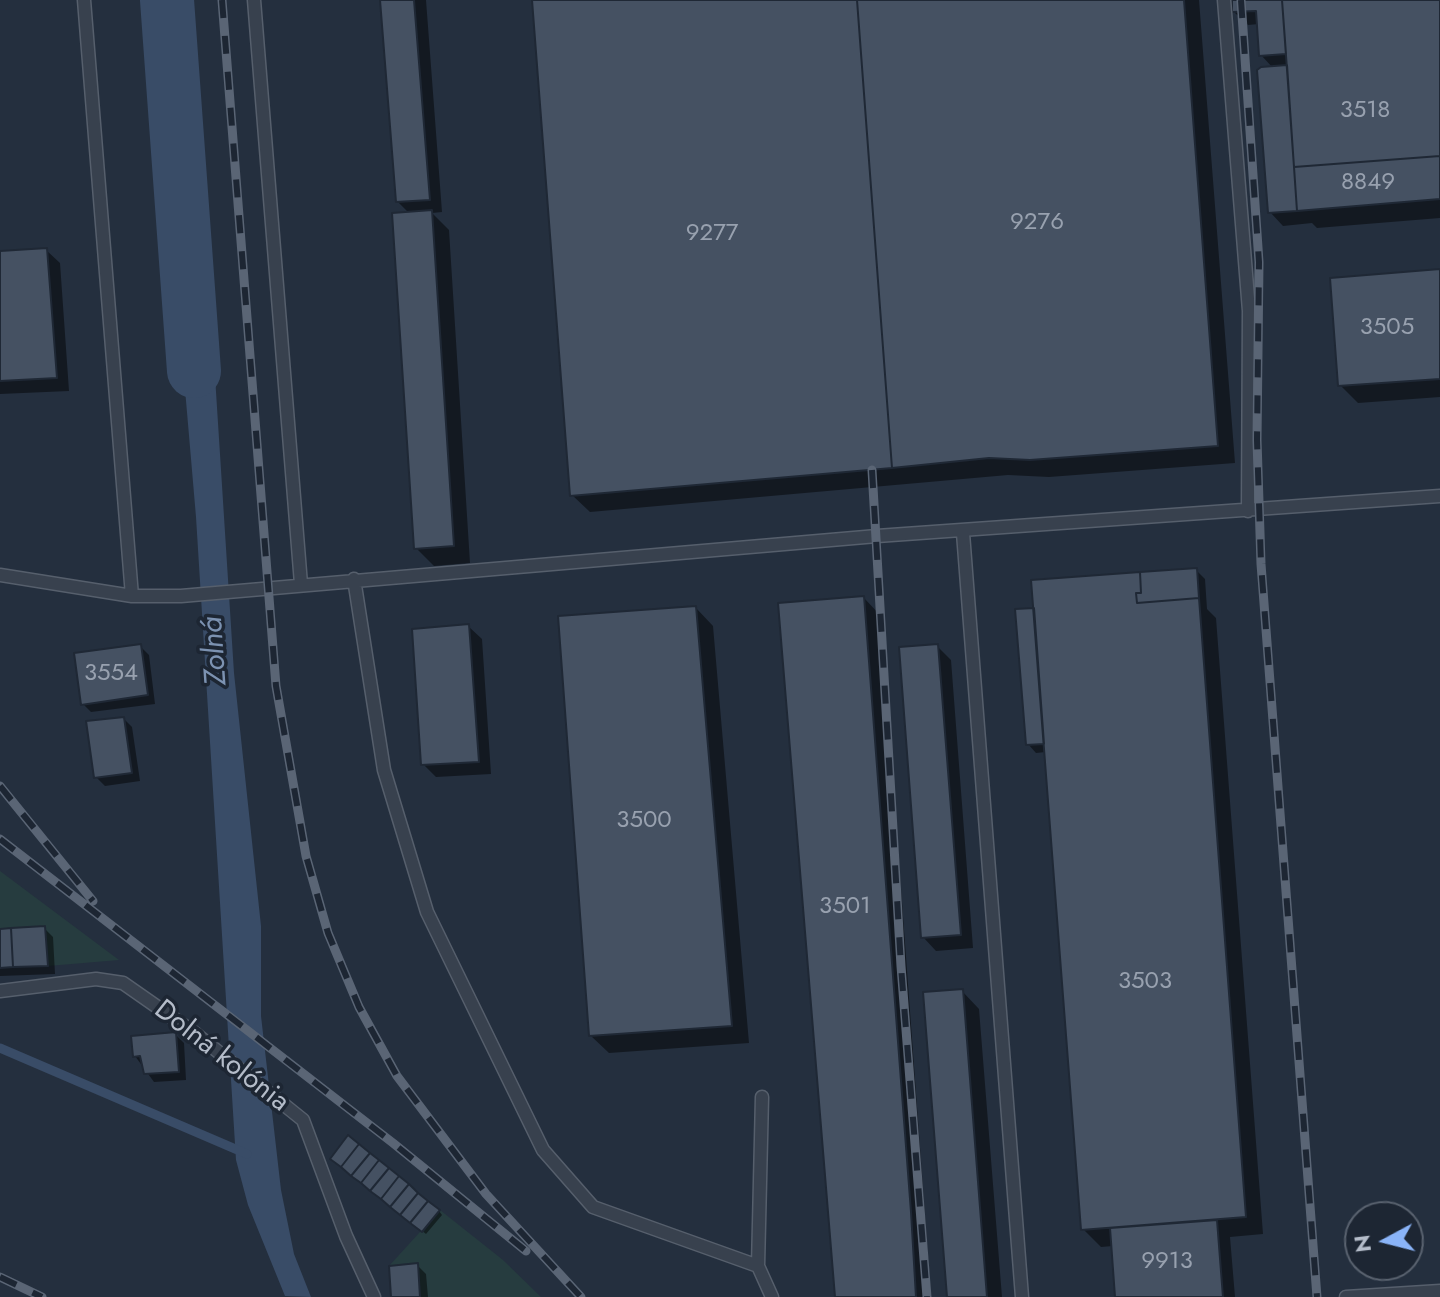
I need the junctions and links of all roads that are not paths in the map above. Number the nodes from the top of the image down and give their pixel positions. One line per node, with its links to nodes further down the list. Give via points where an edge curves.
1 (84, 0): 10 (lane)
2 (254, 0): 9 (lane)
3 (1224, 0): 5 (lane, via 1249,311)
4 (1440, 496): 5 (lane)
5 (1248, 511): 6 (lane)
6 (963, 533): 8 (lane); 17 (lane)
7 (0, 575): 10 (lane)
8 (354, 579): 9 (lane); 13 (lane, via 384,770 427,912 543,1150 593,1207)
9 (301, 584): 10 (lane)
10 (132, 596)
11 (0, 991): 15 (lane, Dolná kolónia, via 96,979 123,983 303,1120)
12 (762, 1097): 13 (lane)
13 (758, 1266): 16 (lane)
14 (1440, 1291): 18 (lane)
15 (374, 1297)
16 (772, 1297)
17 (1022, 1297)
18 (1346, 1297)

